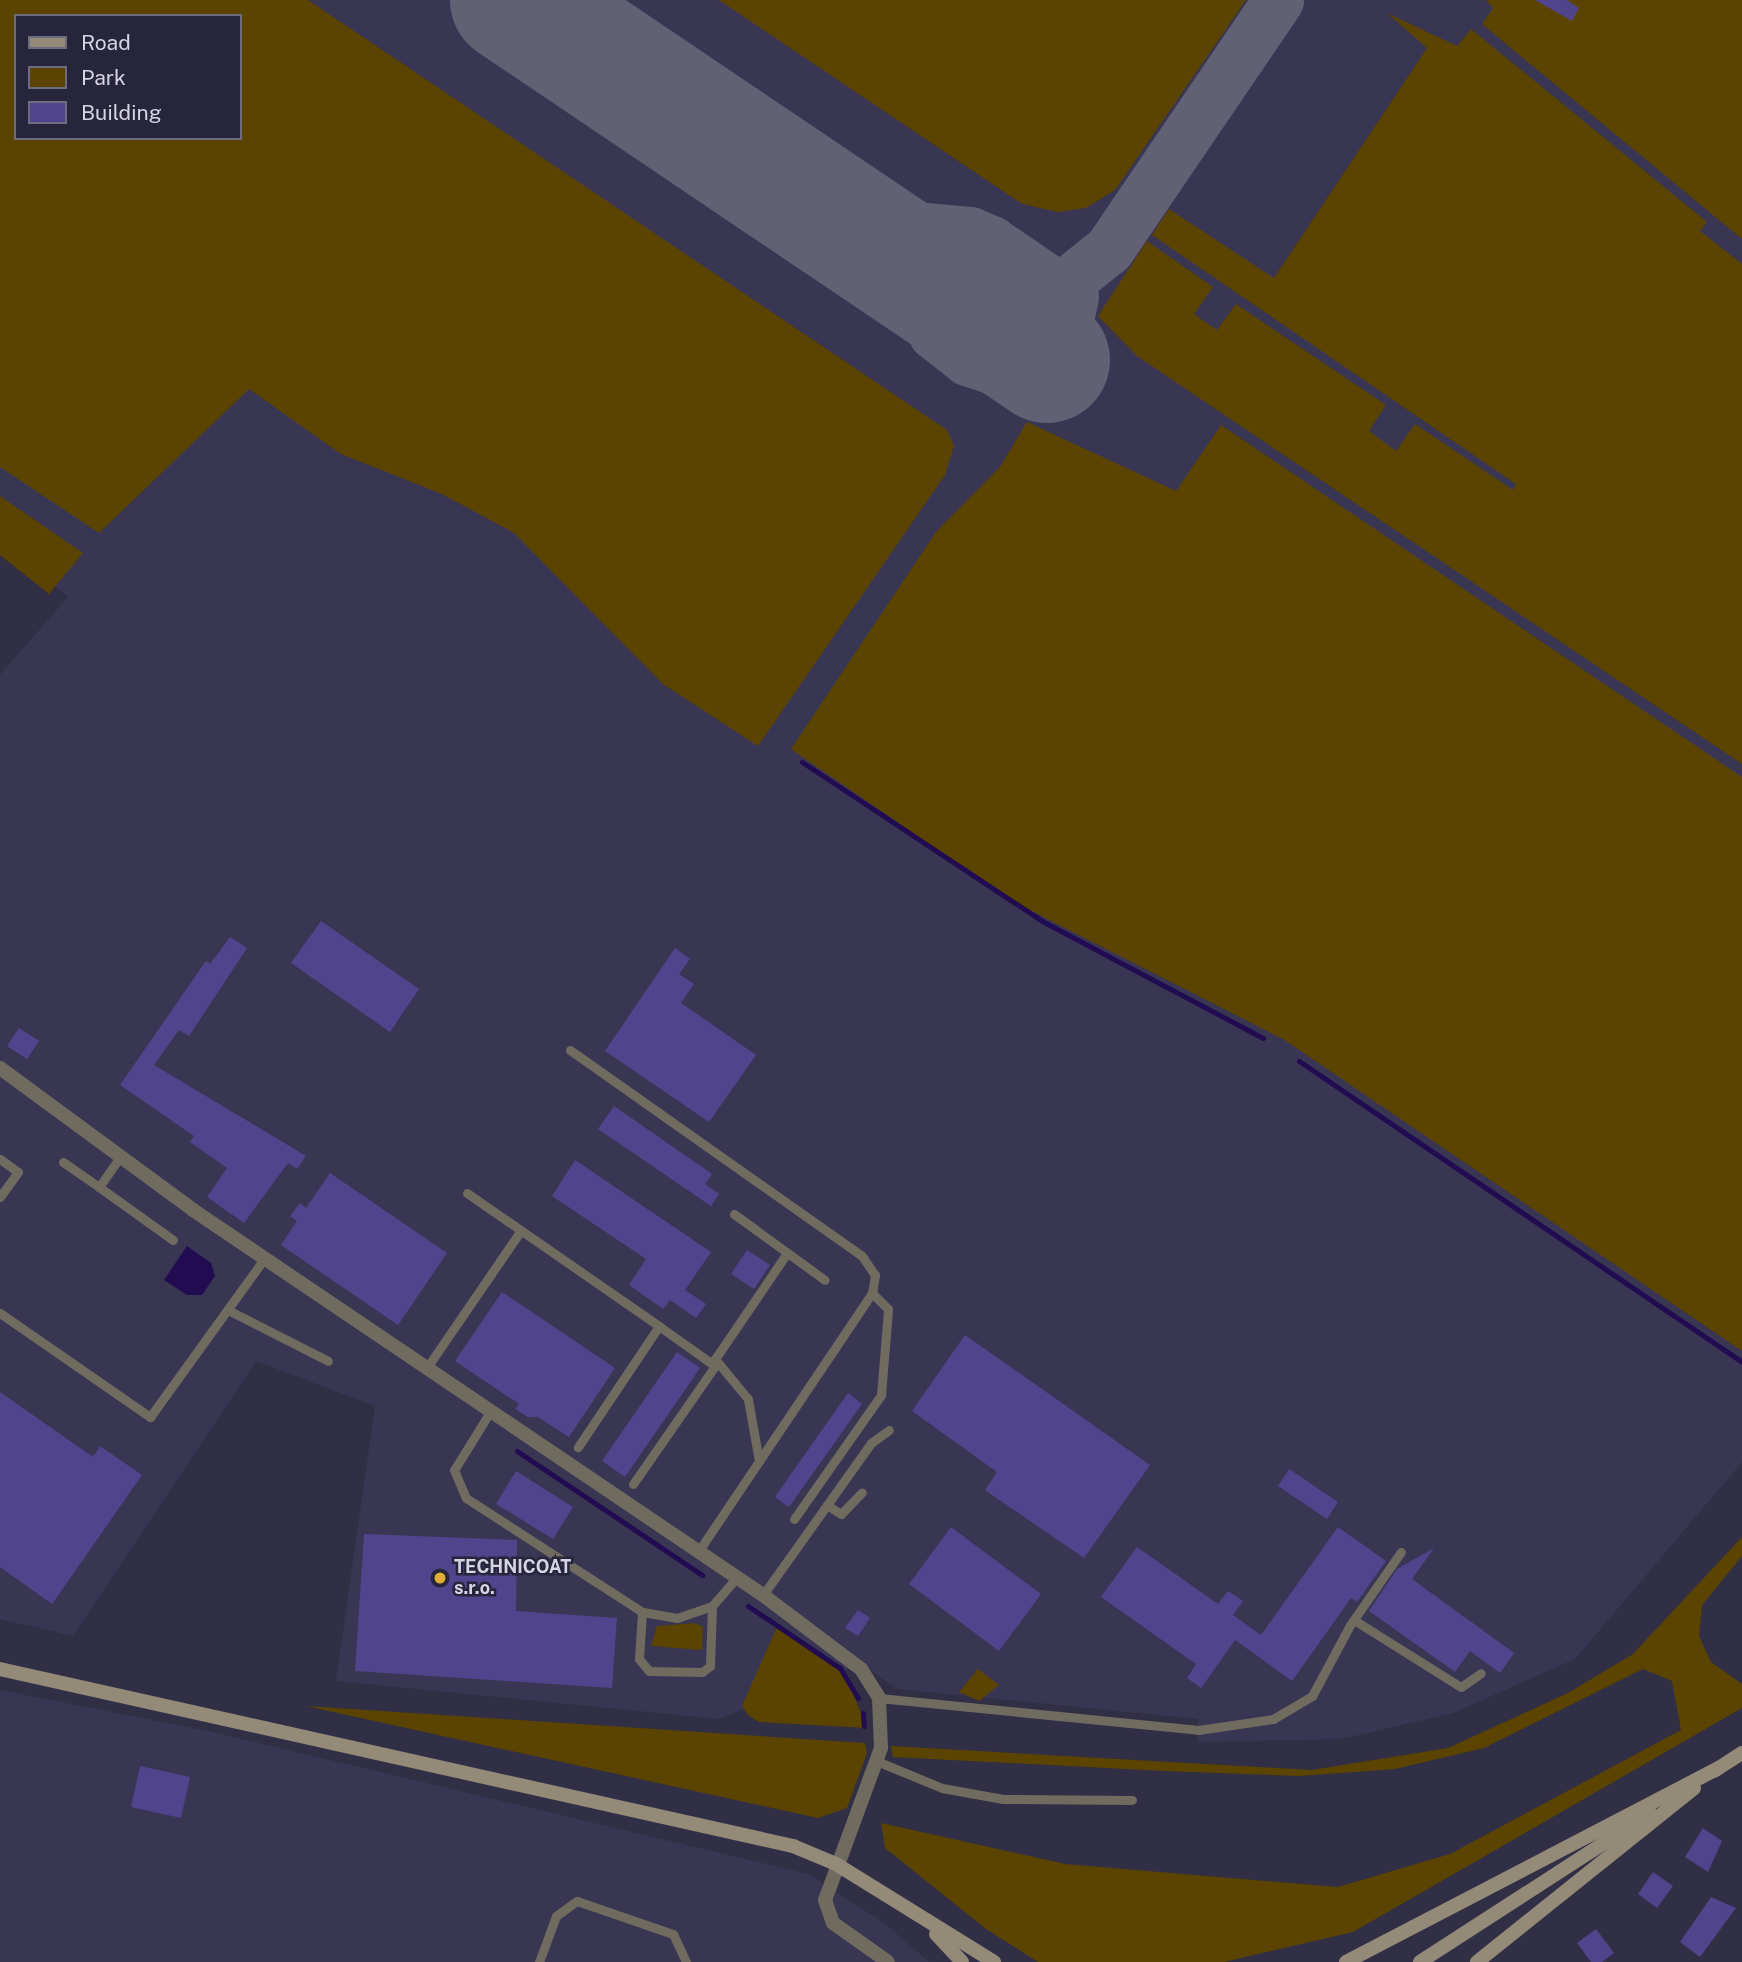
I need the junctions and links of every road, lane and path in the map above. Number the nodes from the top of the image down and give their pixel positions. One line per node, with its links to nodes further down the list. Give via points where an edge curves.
1 (569, 1050): 15 (lane, via 862,1256 875,1276)
2 (0, 1068): 3 (street)
3 (121, 1157): 6 (lane); 13 (street)
4 (0, 1159): 8 (lane, via 18,1172)
5 (63, 1162): 6 (lane)
6 (99, 1187): 11 (lane)
7 (467, 1193): 10 (lane)
8 (0, 1198)
9 (734, 1214): 12 (lane)
10 (521, 1230): 18 (lane); 21 (lane)
11 (173, 1240)
12 (787, 1253): 14 (lane); 20 (lane)
13 (264, 1259): 16 (lane); 21 (street)
14 (825, 1280)
15 (872, 1293): 25 (lane); 26 (lane, via 888,1309 881,1395)
16 (228, 1310): 17 (lane, via 150,1417); 19 (lane)
17 (0, 1313)
18 (659, 1326): 20 (lane); 24 (lane)
19 (328, 1361)
20 (715, 1366): 25 (lane, via 748,1399); 28 (lane)
21 (426, 1369): 22 (street)
22 (490, 1412): 33 (street); 37 (lane, via 454,1470 466,1498)
23 (889, 1430): 27 (lane)
24 (578, 1447)
25 (759, 1461): 33 (lane)
26 (827, 1473): 27 (lane); 31 (lane)
27 (842, 1483): 30 (lane)
28 (633, 1484)
29 (862, 1492): 30 (lane, via 841,1514)
30 (827, 1505): 35 (lane)
31 (794, 1519)
32 (1401, 1552): 38 (lane)
33 (697, 1553): 34 (street)
34 (736, 1578): 35 (street); 36 (lane)
35 (764, 1595): 41 (street, via 844,1653)
36 (712, 1606): 37 (lane, via 677,1618); 37 (lane, via 710,1666 702,1672 649,1671 639,1660)
37 (642, 1612)
38 (1354, 1620): 40 (lane, via 1461,1687); 41 (lane, via 1312,1696 1273,1719 1198,1730)
39 (0, 1669): 46 (main road, via 752,1833)
40 (1481, 1673)
41 (879, 1698): 43 (street)
42 (1742, 1753): 44 (main road)
43 (879, 1762): 45 (lane, via 942,1788 1003,1799); 46 (street)
44 (1719, 1768): 53 (main road); 54 (main road); 55 (main road)
45 (1132, 1800)
46 (835, 1864): 47 (main road); 50 (street, via 825,1900 833,1923)
47 (926, 1923): 51 (main road); 52 (main road)
48 (540, 1962): 49 (lane, via 556,1916 577,1901 673,1934)
49 (686, 1962)
50 (888, 1962)
51 (962, 1962)
52 (994, 1962)
53 (1346, 1962)
54 (1420, 1962)
55 (1477, 1962)

